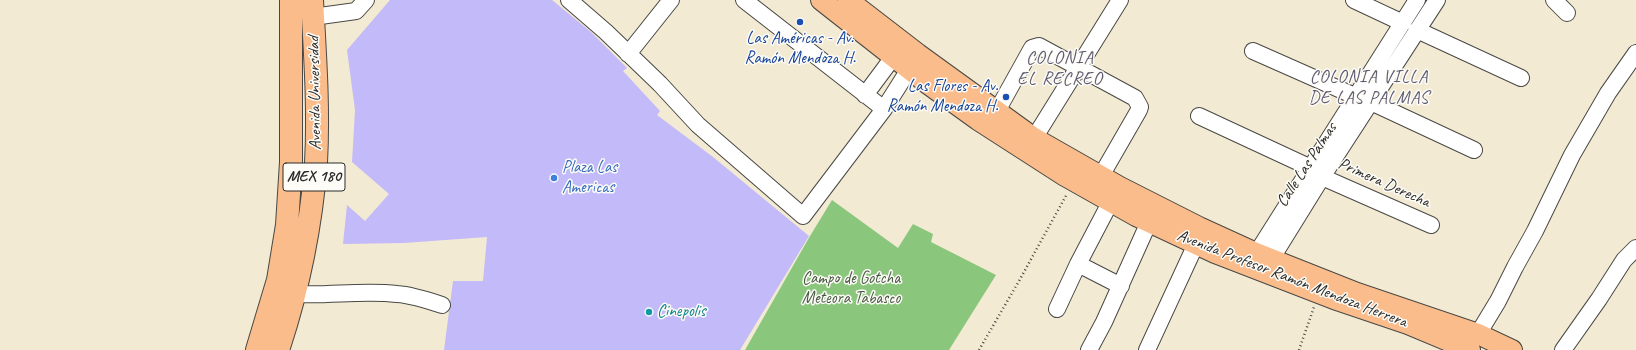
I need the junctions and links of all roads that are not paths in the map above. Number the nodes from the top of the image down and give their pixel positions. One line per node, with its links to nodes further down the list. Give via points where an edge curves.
1 (291, 0): 44 (highway, Avenida Universidad / MEX 180, via 291,162 287,225 278,280)
2 (366, 0): 13 (street, via 356,11)
3 (568, 0): 18 (street)
4 (671, 0): 18 (street)
5 (744, 0): 23 (street)
6 (820, 0): 19 (main road, Avenida Profesor Ramón Mendoza Herrera)
7 (848, 0): 19 (main road, Avenida Profesor Ramón Mendoza Herrera)
8 (1120, 0): 20 (street)
9 (1354, 0): 15 (street)
10 (1417, 0): 15 (street, Calle Las Palmas)
11 (1437, 0): 15 (street, Calle Las Palmas)
12 (1554, 0): 14 (street)
13 (313, 8): 39 (highway, Avenida Universidad / MEX 180, via 317,107 316,163 306,242)
14 (1567, 14)
15 (1410, 27): 21 (street); 22 (street, Calle Las Palmas)
16 (1253, 51): 22 (street)
17 (1636, 53): 42 (street, via 1608,93 1572,155 1535,232)
18 (628, 54): 24 (street, via 698,125 803,216)
19 (906, 56): 23 (street); 24 (street); 25 (main road, Avenida Profesor Ramón Mendoza Herrera); 27 (main road, Avenida Profesor Ramón Mendoza Herrera, via 978,120)
20 (1078, 67): 25 (street, via 1039,46 1032,48); 27 (street); 30 (street, via 1135,98 1140,106)
21 (1521, 78)
22 (1367, 94): 28 (street); 29 (street, Calle Las Palmas)
23 (865, 96): 24 (street)
24 (884, 109)
25 (997, 111): 27 (main road, Avenida Profesor Ramón Mendoza Herrera)
26 (1198, 116): 29 (street, Primera Derecha)
27 (1030, 144): 30 (main road, Avenida Profesor Ramón Mendoza Herrera); 31 (main road, Avenida Profesor Ramón Mendoza Herrera, via 1074,181)
28 (1474, 150)
29 (1316, 173): 33 (street, Primera Derecha); 36 (street, Calle Las Palmas)
30 (1101, 176): 36 (main road, Avenida Profesor Ramón Mendoza Herrera)
31 (1111, 201): 32 (main road, Avenida Profesor Ramón Mendoza Herrera); 37 (street)
32 (1149, 222): 34 (main road, Avenida Profesor Ramón Mendoza Herrera); 38 (street)
33 (1431, 225)
34 (1196, 244): 36 (main road, Avenida Profesor Ramón Mendoza Herrera); 47 (street)
35 (1636, 248): 49 (street, via 1624,260)
36 (1260, 262): 42 (main road, Avenida Profesor Ramón Mendoza Herrera, via 1357,293); 43 (main road, Avenida Profesor Ramón Mendoza Herrera, via 1318,293 1408,324)
37 (1078, 264): 38 (street); 41 (street)
38 (1121, 286): 46 (street)
39 (295, 294): 40 (street, via 388,293); 45 (highway, Avenida Universidad / MEX 180)
40 (442, 305)
41 (1057, 309)
42 (1474, 342): 43 (main road, Avenida Profesor Ramón Mendoza Herrera); 48 (main road, Avenida Profesor Ramón Mendoza Herrera)
43 (1448, 346)
44 (257, 350)
45 (278, 350)
46 (1089, 350)
47 (1147, 350)
48 (1512, 350)
49 (1563, 350)

